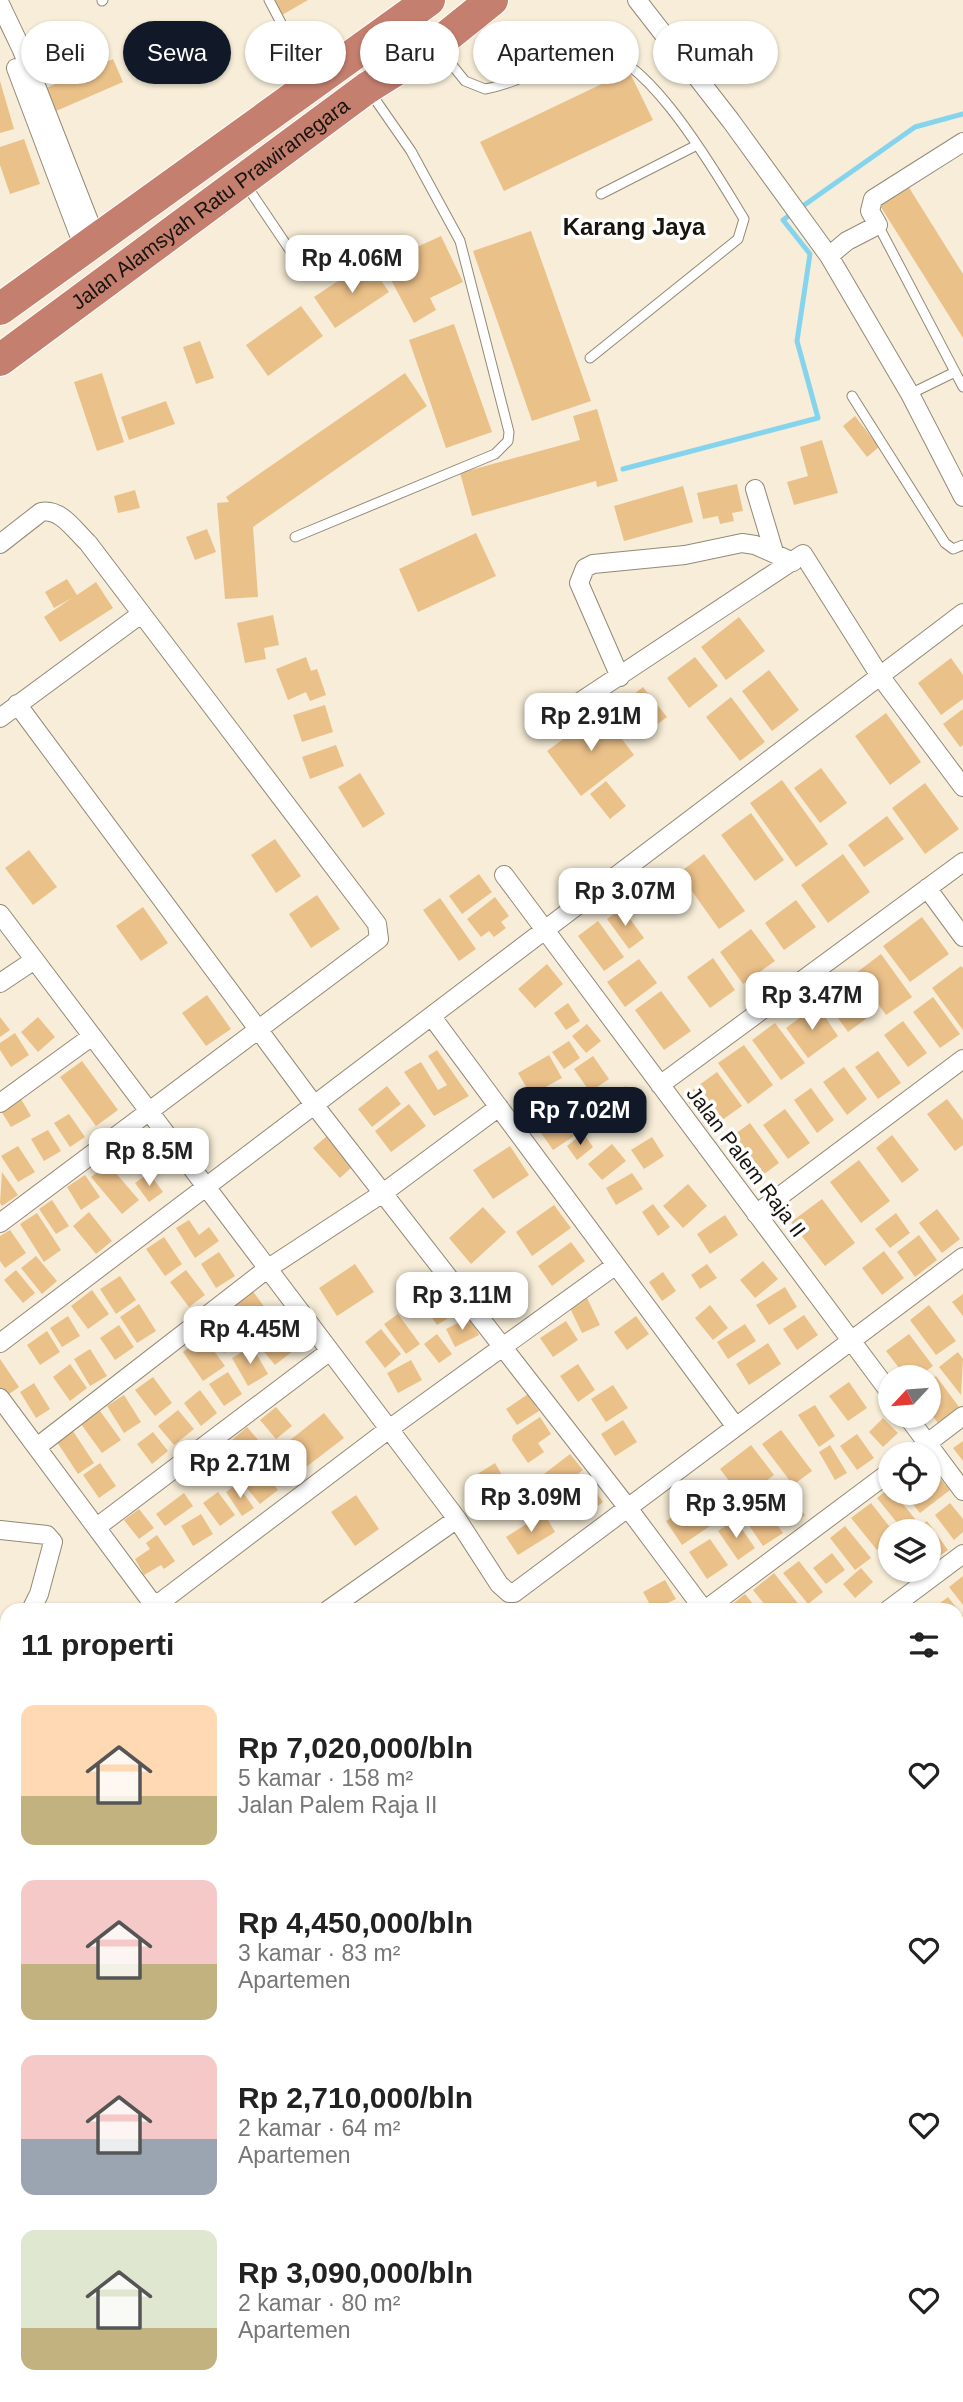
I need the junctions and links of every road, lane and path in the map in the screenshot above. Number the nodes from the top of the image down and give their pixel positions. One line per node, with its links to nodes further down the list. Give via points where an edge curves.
1 (269, 0): 7 (lane)
2 (427, 0): 10 (highway, Jalan Alamsyah Ratu Prawiranegara)
3 (492, 0): 8 (highway, Jalan Alamsyah Ratu Prawiranegara)
4 (636, 0): 21 (street)
5 (0, 4): 9 (street)
6 (0, 17): 9 (street)
7 (280, 21)
8 (459, 27)
9 (18, 55): 20 (street)
10 (346, 58)
11 (459, 74): 15 (lane, via 485,89 592,52 609,54 625,60 643,76)
12 (309, 84): 20 (highway, Jalan Alamsyah Ratu Prawiranegara)
13 (374, 84): 14 (highway, Jalan Alamsyah Ratu Prawiranegara)
14 (367, 88): 17 (highway, Jalan Alamsyah Ratu Prawiranegara); 33 (lane, via 411,151 460,241 508,441 495,454)
15 (697, 145): 18 (lane); 25 (lane, via 744,219 742,233)
16 (961, 146): 19 (street, via 873,199 870,211)
17 (243, 181): 22 (lane); 23 (highway, Jalan Alamsyah Ratu Prawiranegara)
18 (601, 194)
19 (878, 225): 21 (street); 27 (lane)
20 (82, 249): 23 (highway); 24 (highway, Jalan Alamsyah Ratu Prawiranegara)
21 (825, 251): 29 (street)
22 (300, 265)
23 (86, 296): 26 (highway, Jalan Alamsyah Ratu Prawiranegara)
24 (0, 309)
25 (590, 358)
26 (0, 360)
27 (955, 372): 28 (lane); 29 (lane)
28 (963, 387)
29 (910, 394): 32 (street)
30 (852, 396): 35 (lane, via 945,543 953,549)
31 (755, 489): 36 (street)
32 (963, 497)
33 (295, 537)
34 (0, 544): 39 (street, via 41,512 59,514 88,543)
35 (963, 545)
36 (774, 552): 37 (street); 41 (street, via 742,543 584,568 579,583)
37 (793, 562): 40 (street, via 803,554); 41 (street)
38 (963, 613): 40 (street)
39 (141, 614): 42 (street); 55 (street, via 380,929 379,939)
40 (880, 676): 45 (street); 50 (street)
41 (620, 677): 44 (street)
42 (17, 704): 43 (street); 55 (street)
43 (0, 718)
44 (542, 727)
45 (963, 787)
46 (963, 862): 48 (street)
47 (504, 875): 50 (street, Jalan Palem Raja II)
48 (927, 888): 51 (street); 58 (street)
49 (0, 914): 52 (street)
50 (545, 931): 54 (street); 58 (street, Jalan Palem Raja II)
51 (963, 937)
52 (33, 961): 53 (street); 56 (street)
53 (0, 983)
54 (432, 1017): 60 (street); 61 (street)
55 (258, 1028): 60 (street); 62 (street)
56 (91, 1037): 59 (street); 62 (street)
57 (963, 1059): 65 (street)
58 (660, 1085): 65 (street, Jalan Palem Raja II)
59 (0, 1103)
60 (314, 1106): 63 (street); 64 (street)
61 (499, 1107): 64 (street); 68 (street)
62 (147, 1111): 63 (street); 66 (street)
63 (207, 1188): 69 (street); 71 (street)
64 (383, 1193): 69 (street); 72 (street)
65 (756, 1214): 70 (street, Jalan Palem Raja II)
66 (0, 1223)
67 (963, 1257): 70 (street)
68 (616, 1265): 72 (street); 77 (street)
69 (267, 1269): 73 (street); 80 (street)
70 (851, 1341): 74 (street, Jalan Palem Raja II); 77 (street)
71 (0, 1343)
72 (502, 1347): 78 (street); 84 (street)
73 (330, 1351): 78 (street); 86 (street)
74 (878, 1377)
75 (0, 1398): 80 (street)
76 (963, 1416): 79 (street)
77 (736, 1427): 84 (street)
78 (389, 1429): 85 (street); 91 (street)
79 (929, 1442)
80 (37, 1447): 86 (street)
81 (941, 1470): 83 (street)
82 (878, 1481): 94 (street)
83 (963, 1491)
84 (628, 1508): 85 (street, via 514,1593 499,1584); 93 (street)
85 (457, 1520): 92 (street)
86 (97, 1527): 90 (street, via 149,1600)
87 (0, 1530): 89 (street, via 47,1535 53,1542)
88 (963, 1554): 95 (street)
89 (34, 1603)
90 (156, 1603)
91 (159, 1603)
92 (338, 1603)
93 (700, 1603)
94 (714, 1603)
95 (897, 1603)

